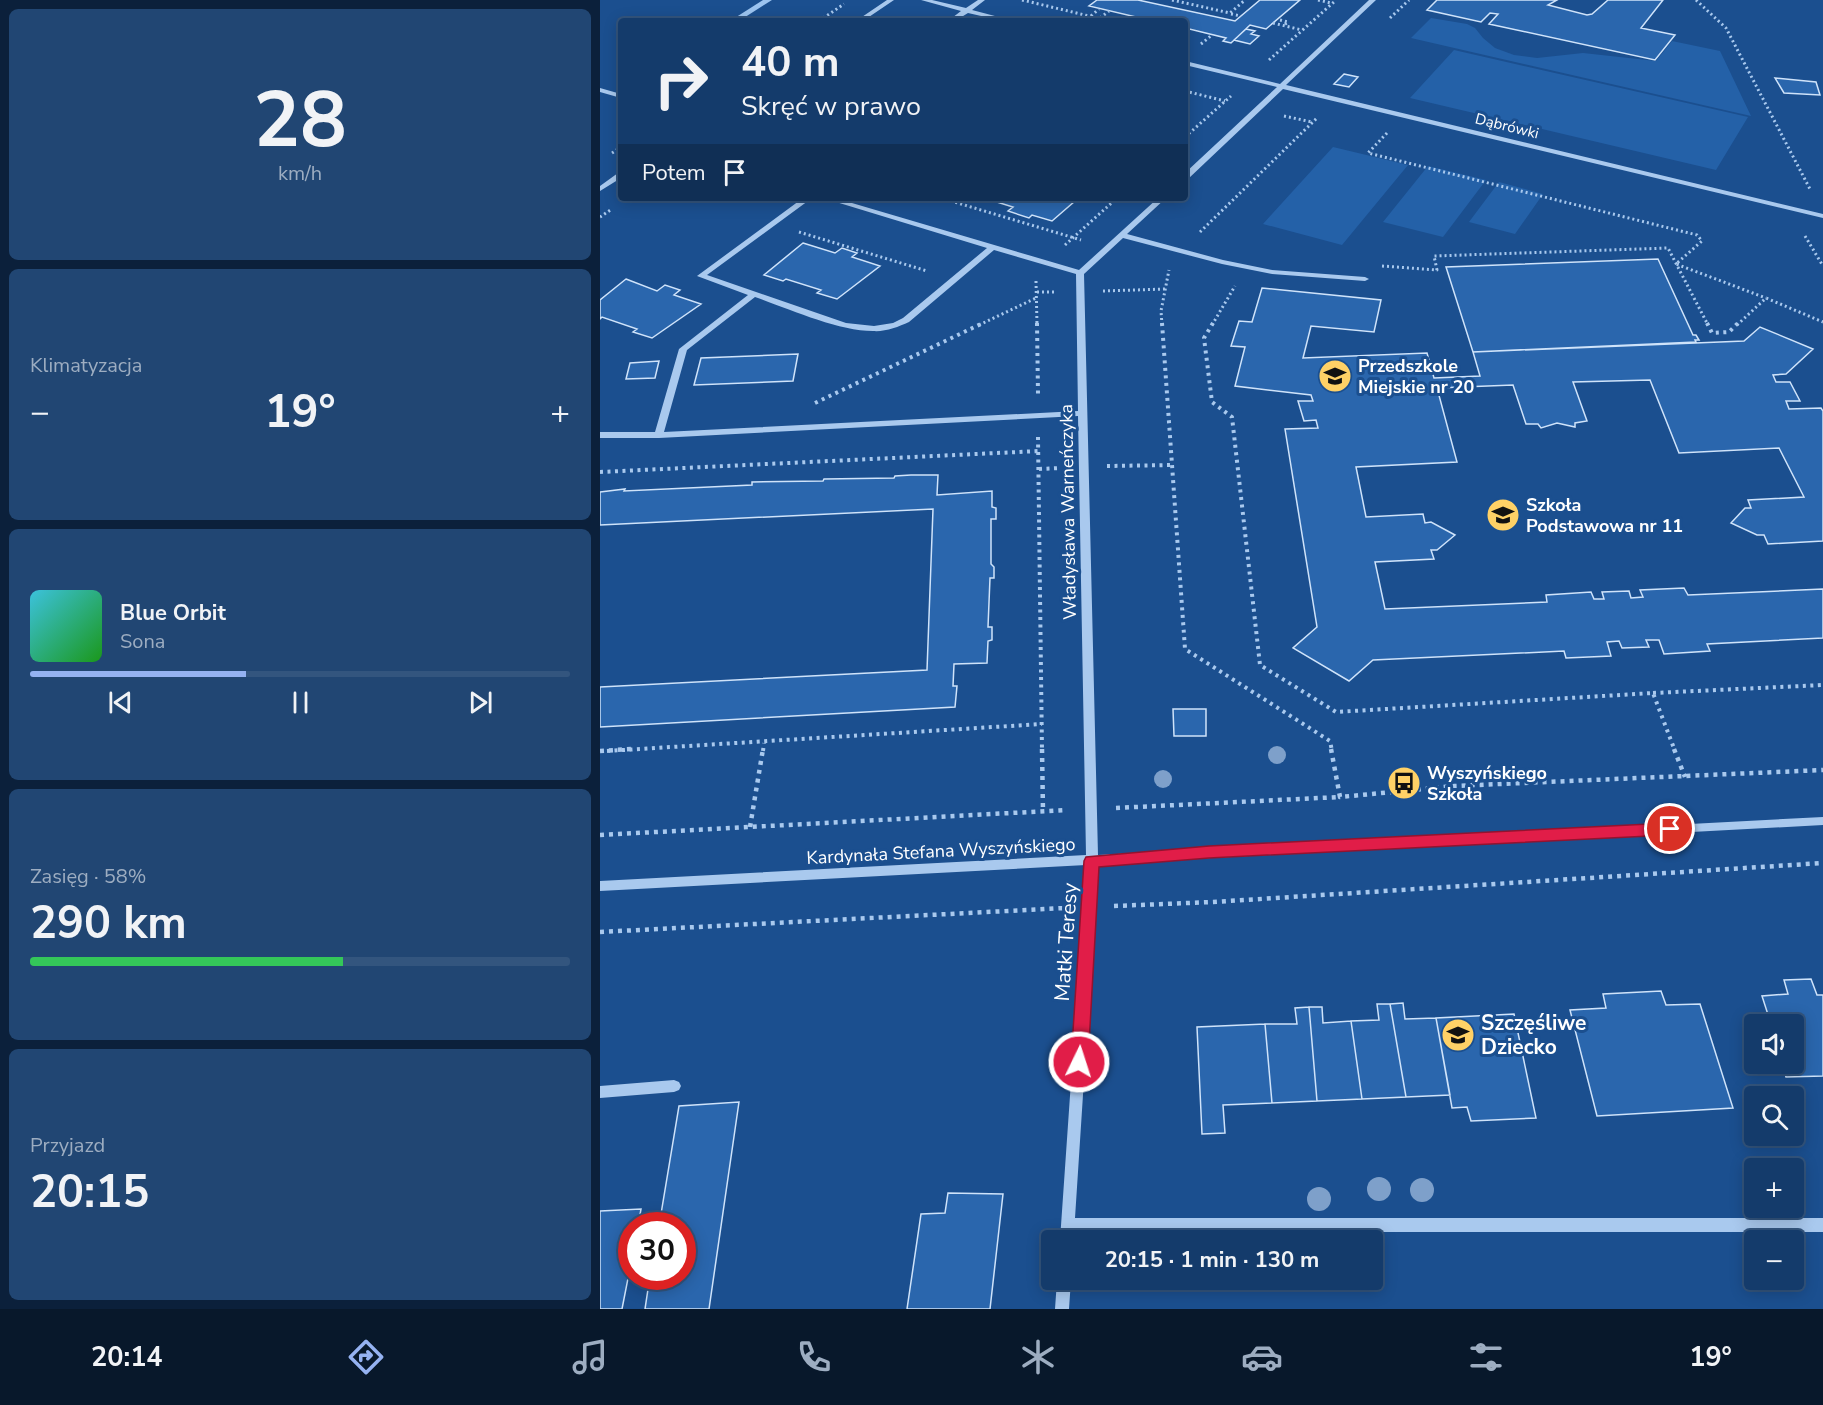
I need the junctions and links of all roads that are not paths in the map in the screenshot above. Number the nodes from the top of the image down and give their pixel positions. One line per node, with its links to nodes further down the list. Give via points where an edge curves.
1 (891, 0): 6 (street)
2 (924, 0): 5 (street)
3 (982, 0): 5 (street)
4 (1373, 0): 10 (street)
5 (967, 10): 7 (street); 8 (street)
6 (864, 18)
7 (955, 18)
8 (999, 18)
9 (1188, 64): 10 (street, Dąbrówki)
10 (1283, 86): 13 (street); 19 (street, Dąbrówki)
11 (600, 90): 12 (street)
12 (618, 95)
13 (1188, 174)
14 (618, 178): 15 (street)
15 (600, 189)
16 (804, 201): 24 (street, via 701,276)
17 (837, 201): 21 (street)
18 (1159, 201): 20 (street)
19 (1823, 216)
20 (1122, 235): 22 (street); 23 (street, via 1272,272)
21 (993, 247): 22 (street); 24 (street, via 895,325 874,329 845,325)
22 (1080, 273): 25 (street, Władysława Warneńczyka)
23 (1365, 279)
24 (754, 294): 27 (street, via 683,349)
25 (1083, 413): 27 (street); 29 (street, Władysława Warneńczyka)
26 (600, 435): 27 (street)
27 (659, 435)
28 (1823, 820): 29 (street, Kardynała Stefana Wyszyńskiego)
29 (1092, 861): 30 (street, Kardynała Stefana Wyszyńskiego); 33 (street, Matki Teresy)
30 (600, 886)
31 (674, 1086): 32 (street)
32 (600, 1092)
33 (1068, 1225): 34 (street); 35 (street, Matki Teresy)
34 (1823, 1225)
35 (1068, 1230)
36 (1063, 1290): 37 (street)
37 (1062, 1309)

